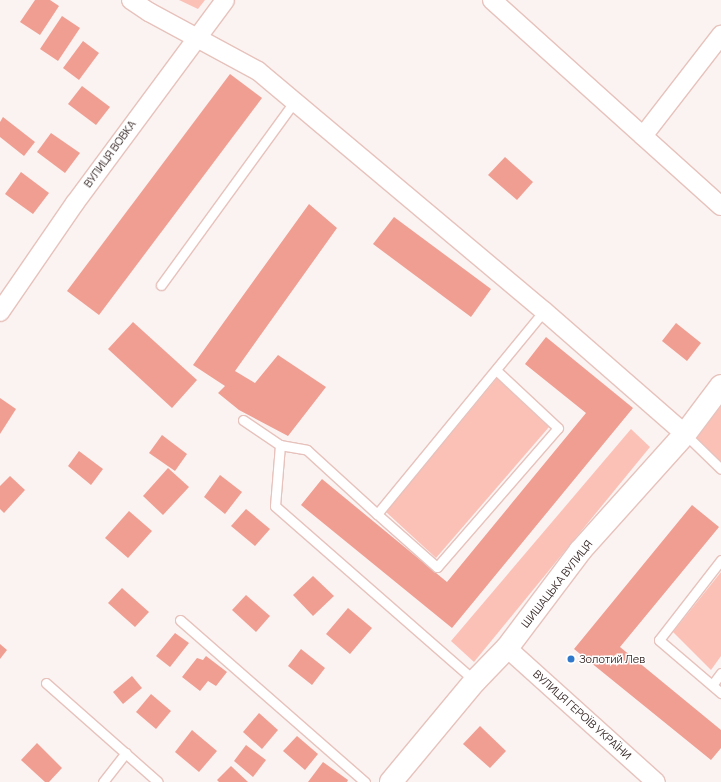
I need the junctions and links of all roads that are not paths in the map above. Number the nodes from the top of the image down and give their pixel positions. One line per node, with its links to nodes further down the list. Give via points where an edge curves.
1 (132, 0): 5 (street)
2 (225, 0): 5 (street, ВУЛИЦЯ ВОВКА)
3 (492, 0): 7 (street)
4 (721, 35): 7 (street)
5 (196, 38): 6 (street, via 258,71); 11 (street, ВУЛИЦЯ ВОВКА, via 75,203)
6 (294, 102): 9 (lane); 10 (street)
7 (643, 136): 8 (street)
8 (721, 206)
9 (161, 285)
10 (544, 311): 12 (lane); 15 (street)
11 (0, 312)
12 (496, 370): 18 (lane); 18 (lane, via 558,428 437,568)
13 (721, 386): 15 (street, ШИШАЦЬКА ВУЛИЦЯ)
14 (243, 420): 16 (lane)
15 (685, 434): 17 (lane); 21 (street, ШИШАЦЬКА ВУЛИЦЯ, via 580,551)
16 (280, 445): 18 (lane, via 307,450); 23 (lane, via 275,506)
17 (721, 469)
18 (377, 514)
19 (721, 560): 25 (lane, via 659,640)
20 (180, 620): 30 (lane)
21 (507, 648): 23 (street, ШИШАЦЬКА ВУЛИЦЯ); 32 (street, ВУЛИЦЯ ГЕРОЇВ УКРАЇНИ)
22 (721, 674): 25 (lane)
23 (475, 681): 31 (street, ШИШАЦЬКА ВУЛИЦЯ)
24 (46, 683): 27 (lane)
25 (712, 685): 26 (lane)
26 (721, 693)
27 (126, 754): 28 (lane); 29 (lane)
28 (102, 782)
29 (158, 782)
30 (365, 782)
31 (391, 782)
32 (656, 782)

